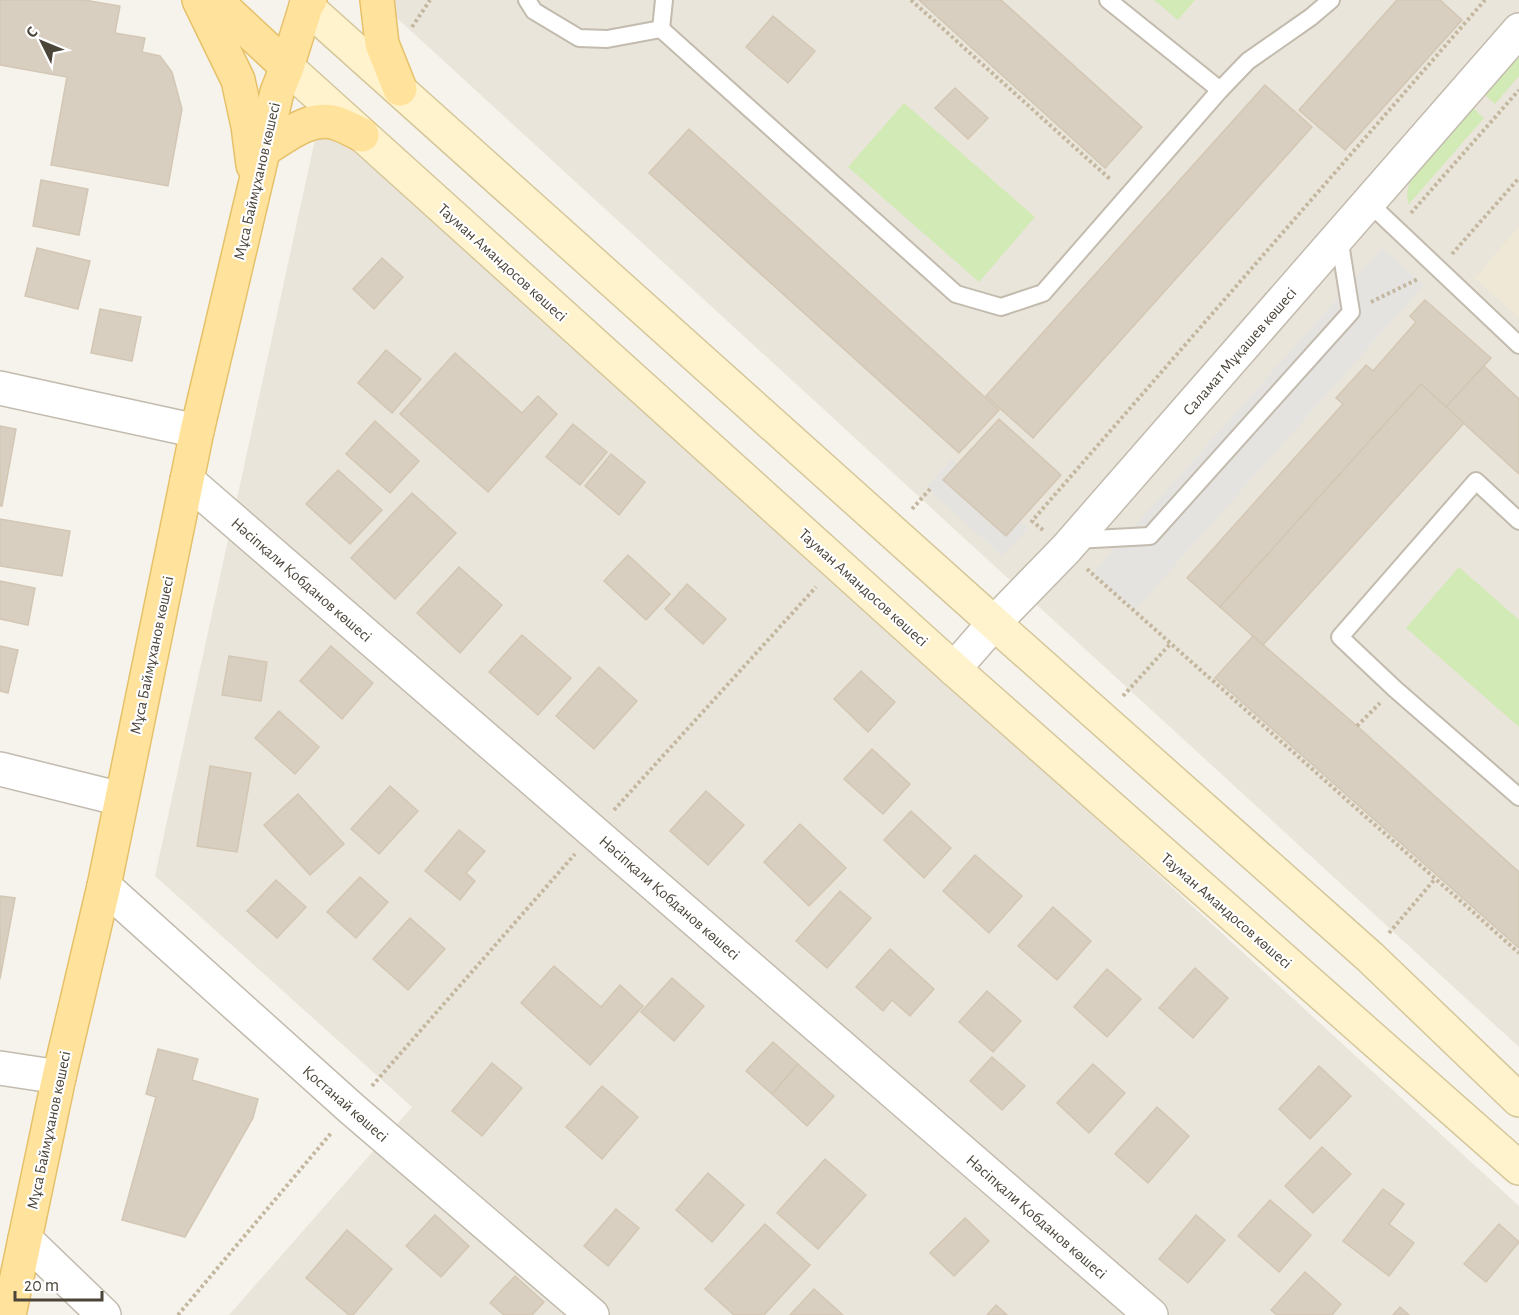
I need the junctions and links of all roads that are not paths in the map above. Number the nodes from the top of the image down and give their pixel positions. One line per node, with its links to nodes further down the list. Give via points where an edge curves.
1 (200, 0): 16 (main road, via 238,80)
2 (215, 0): 11 (main road, Тауман Амандосов көшесі)
3 (377, 0): 12 (main road, via 382,44)
4 (527, 0): 9 (lane, via 534,11 579,38 607,39)
5 (664, 0): 9 (lane)
6 (1108, 0): 13 (lane)
7 (1331, 0): 13 (lane, via 1248,61)
8 (305, 2): 11 (main road, Мұса Баймұханов көшесі); 12 (main road)
9 (660, 29): 13 (lane, via 956,294 1001,307 1043,293)
10 (1519, 30): 17 (street, Саламат Мұқашев көшесі)
11 (287, 67): 14 (main road, Тауман Амандосов көшесі); 15 (main road, Мұса Баймұханов көшесі, via 277,92)
12 (400, 89): 25 (main road)
13 (1220, 90)
14 (362, 135): 15 (main road, via 333,122 321,122 304,126); 26 (main road, Тауман Амандосов көшесі)
15 (265, 149): 16 (main road, Мұса Баймұханов көшесі)
16 (255, 184): 21 (main road, Мұса Баймұханов көшесі)
17 (1369, 203): 18 (street, Саламат Мұқашев көшесі); 19 (lane)
18 (1339, 237): 24 (street, Саламат Мұқашев көшесі); 24 (lane, via 1351,312 1150,536)
19 (1519, 345)
20 (0, 388): 21 (street)
21 (197, 431): 22 (main road, Мұса Баймұханов көшесі)
22 (188, 480): 29 (main road, Мұса Баймұханов көшесі); 39 (street, Нәсіпқали Қобданов көшесі)
23 (1519, 521): 28 (lane, via 1476,481 1340,637)
24 (1070, 545): 25 (street, Саламат Мұқашев көшесі)
25 (994, 623): 26 (street, Саламат Мұқашев көшесі); 33 (main road, via 1370,957)
26 (954, 669): 34 (main road, Тауман Амандосов көшесі)
27 (0, 769): 29 (street)
28 (1519, 797)
29 (121, 799): 30 (main road, Мұса Баймұханов көшесі)
30 (104, 886): 32 (main road, Мұса Баймұханов көшесі); 38 (street, Қостанай көшесі, via 352,1109)
31 (0, 1068): 32 (street)
32 (59, 1077): 35 (main road, Мұса Баймұханов көшесі)
33 (1519, 1100)
34 (1519, 1168)
35 (25, 1239): 36 (main road, Мұса Баймұханов көшесі); 37 (street)
36 (9, 1315)
37 (104, 1315)
38 (592, 1315)
39 (1151, 1315)

